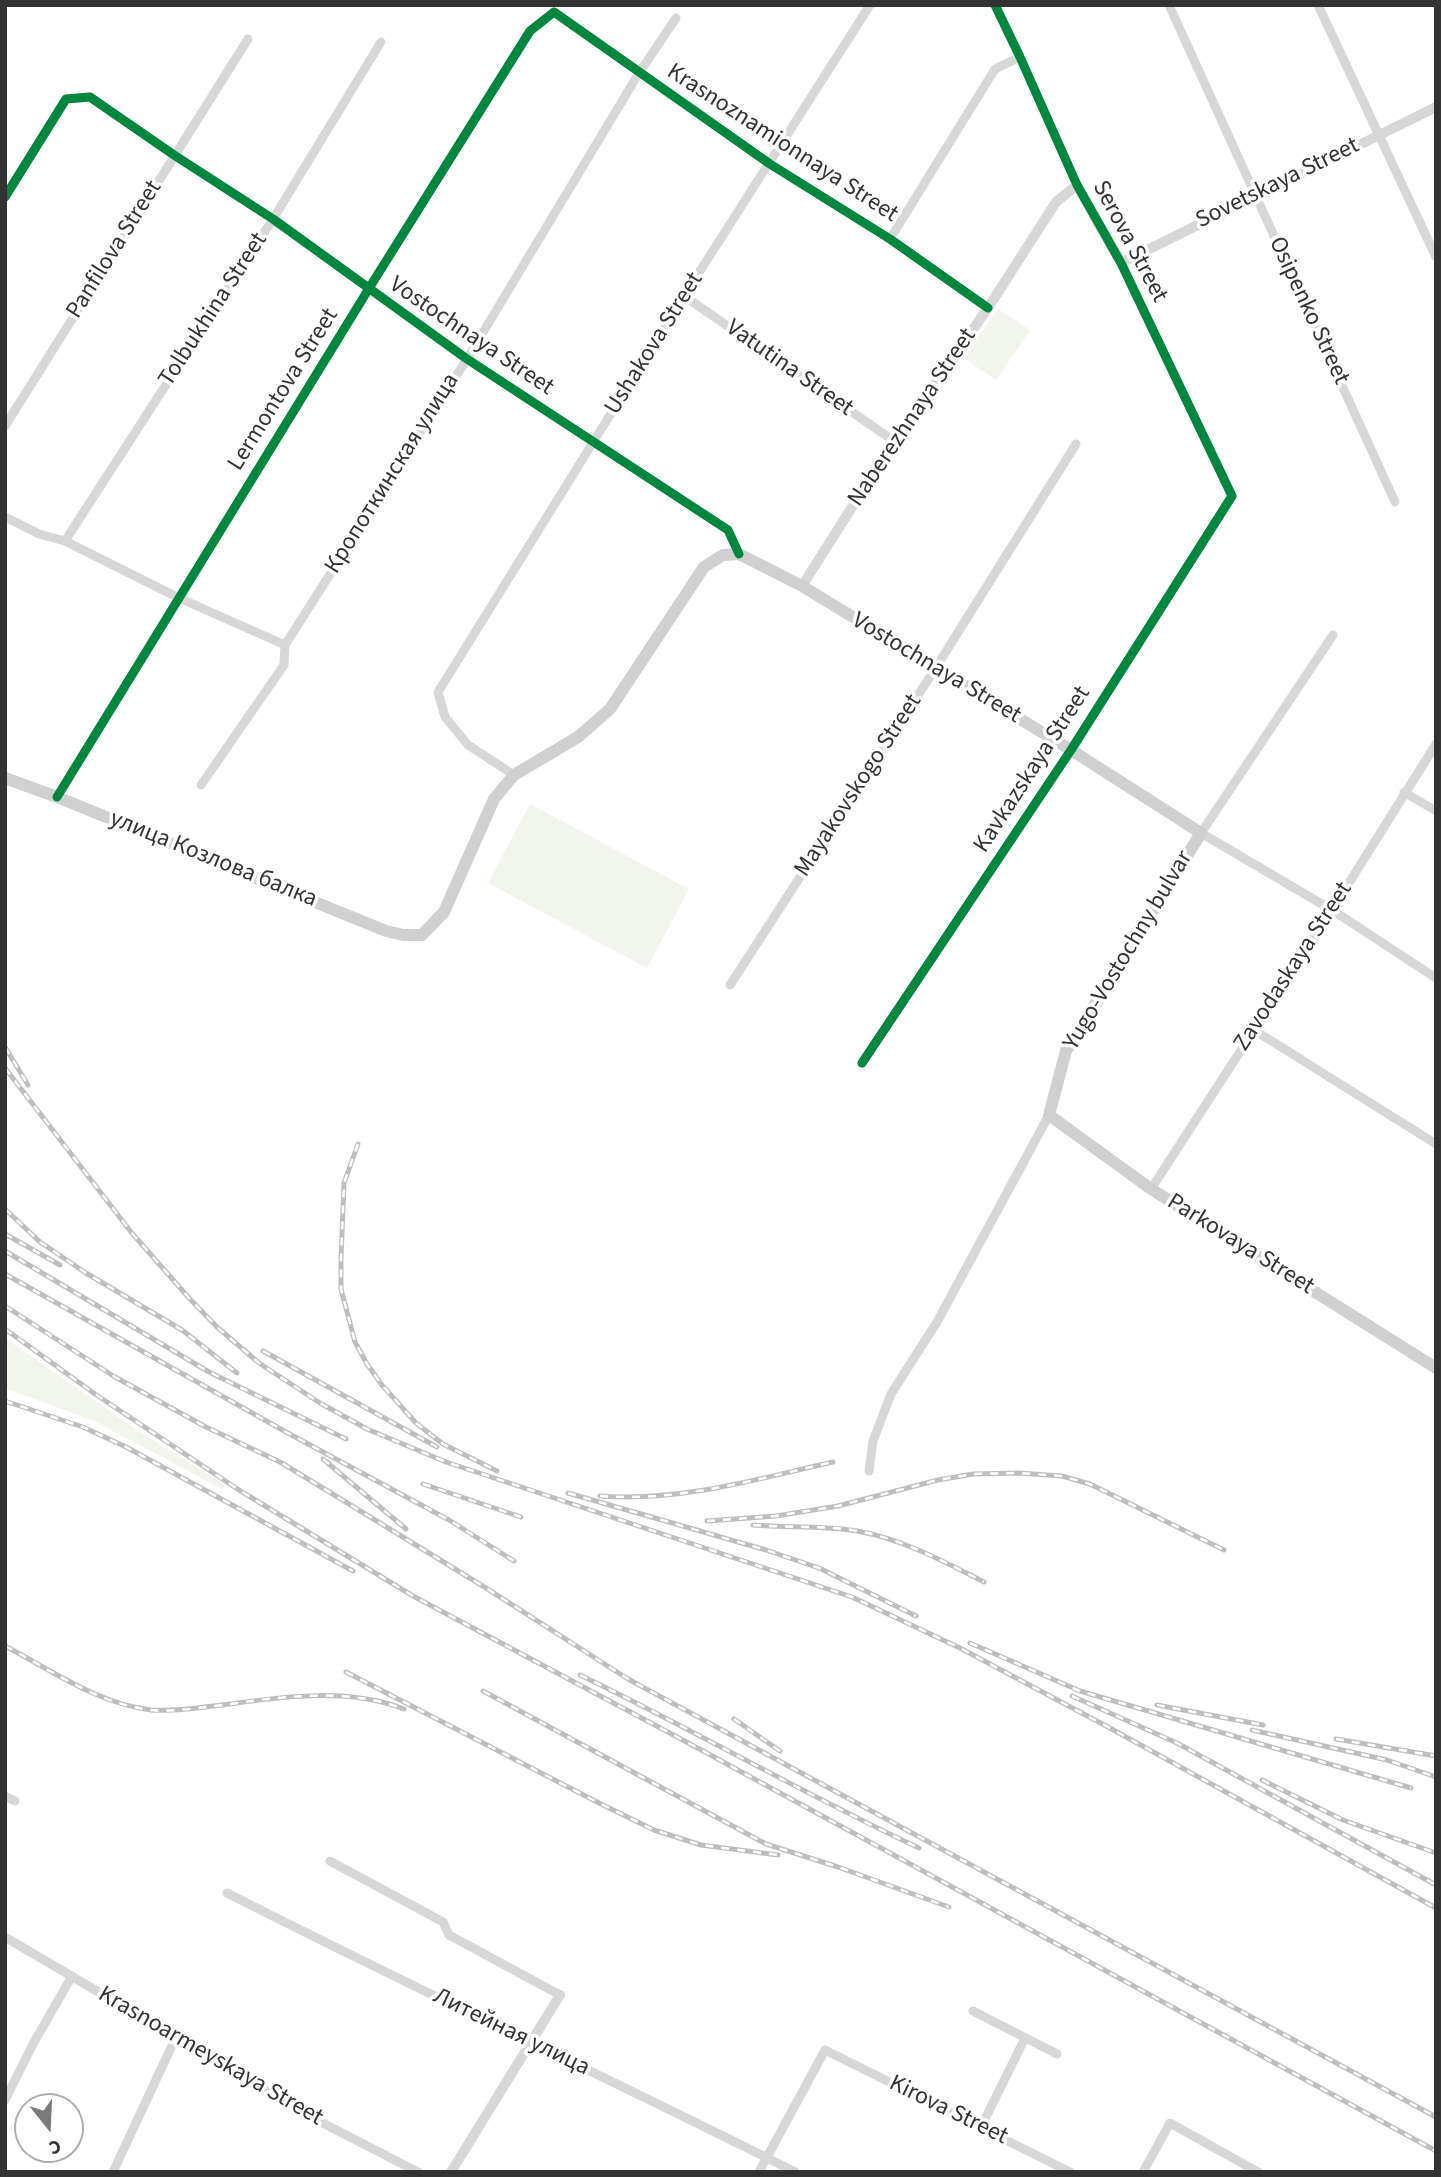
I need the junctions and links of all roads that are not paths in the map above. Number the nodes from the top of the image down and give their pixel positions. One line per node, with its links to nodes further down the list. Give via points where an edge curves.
1 (870, 5): 14 (street, Ushakova Street)
2 (995, 5): 9 (street, Serova Street)
3 (1170, 5): 16 (street, Osipenko Street)
4 (1318, 5): 12 (street)
5 (554, 12): 10 (street, Krasnoznamionnaya Street); 22 (street, Lermontova Street, via 530,31)
6 (676, 18): 10 (street, Кропоткинская улица)
7 (248, 39): 13 (street, Panfilova Street)
8 (381, 42): 18 (street, Tolbukhina Street)
9 (1020, 57): 15 (street, Serova Street); 19 (street, via 995,69)
10 (639, 72): 14 (street, Krasnoznamionnaya Street); 25 (street, Кропоткинская улица)
11 (1436, 107): 12 (street, Sovetskaya Street)
12 (1379, 134): 16 (street, Sovetskaya Street); 20 (street)
13 (174, 155): 17 (street, Vostochnaya Street, via 90,97 66,99); 18 (street, Vostochnaya Street); 26 (street, Panfilova Street)
14 (770, 164): 19 (street, Krasnoznamionnaya Street); 23 (street, Ushakova Street)
15 (1077, 185): 21 (street, Serova Street); 24 (street, Naberezhnaya Street, via 1056,202)
16 (1254, 195): 21 (street, Sovetskaya Street); 31 (street, Osipenko Street)
17 (5, 197)
18 (273, 219): 22 (street, Vostochnaya Street); 33 (street, Tolbukhina Street)
19 (890, 239): 24 (street, Krasnoznamionnaya Street)
20 (1436, 257)
21 (1121, 262): 30 (street, Serova Street)
22 (368, 290): 25 (street, Vostochnaya Street); 36 (street, Lermontova Street)
23 (684, 296): 27 (street, Vatutina Street); 28 (street, Ushakova Street)
24 (988, 307): 27 (street, Naberezhnaya Street)
25 (467, 359): 28 (street, Vostochnaya Street); 38 (street, Кропоткинская улица)
26 (5, 426)
27 (894, 442): 35 (street, Naberezhnaya Street)
28 (593, 443): 34 (street, Vostochnaya Street, via 728,530); 42 (street, Ushakova Street, via 438,692 445,717 468,745)
29 (1076, 444): 39 (street, Mayakovskogo Street)
30 (1232, 496): 41 (street, Kavkazskaya Street)
31 (1395, 502)
32 (5, 517): 33 (street)
33 (65, 541): 36 (street)
34 (739, 554): 35 (main road, Vostochnaya Street); 42 (main road, via 723,555 704,567 610,709 578,737)
35 (802, 586): 39 (main road, Vostochnaya Street)
36 (179, 598): 38 (street); 46 (street, Lermontova Street)
37 (1333, 635): 48 (street, Yugo-Vostochny bulvar)
38 (285, 645): 44 (street, Кропоткинская улица, via 284,665)
39 (935, 669): 41 (main road, Vostochnaya Street); 51 (street, Mayakovskogo Street)
40 (1436, 744): 45 (street, Zavodaskaya Street)
41 (1071, 750): 48 (main road, Vostochnaya Street); 53 (street, Kavkazskaya Street)
42 (514, 775): 46 (main road, улица Козлова балка, via 494,799 444,912 422,935 386,931)
43 (5, 778): 46 (main road, улица Козлова балка)
44 (201, 785)
45 (1404, 792): 47 (street); 49 (street, Zavodaskaya Street)
46 (57, 797)
47 (1436, 811)
48 (1201, 833): 49 (street, Vostochnaya Street); 54 (main road, Yugo-Vostochny bulvar, via 1066,1051)
49 (1332, 910): 50 (street, Vostochnaya Street); 52 (street, Zavodaskaya Street)
50 (1436, 978)
51 (730, 985)
52 (1254, 1030): 55 (street); 56 (street, Zavodaskaya Street)
53 (862, 1063)
54 (1049, 1115): 56 (main road, Parkovaya Street); 58 (street, Yugo-Vostochny bulvar, via 937,1322 891,1394 873,1441)
55 (1436, 1144)
56 (1150, 1189): 57 (main road, Parkovaya Street)
57 (1436, 1368)
58 (869, 1471)
59 (5, 1796): 60 (street)
60 (15, 1801)
61 (330, 1861): 65 (street, via 443,1922 449,1935)
62 (227, 1894): 69 (street, Литейная улица)
63 (5, 1937): 64 (street, Krasnoarmeyskaya Street)
64 (72, 1976): 67 (street, Krasnoarmeyskaya Street); 71 (street)
65 (560, 1995): 69 (street)
66 (973, 2011): 68 (street)
67 (176, 2036): 74 (street); 75 (street, Krasnoarmeyskaya Street, via 309,2116)
68 (1024, 2038): 70 (street); 72 (street)
69 (530, 2042): 73 (street, Литейная улица); 76 (street)
70 (1057, 2054)
71 (5, 2100)
72 (981, 2127): 73 (street, Kirova Street, via 825,2050); 79 (street, Kirova Street)
73 (768, 2157): 77 (street); 78 (street, Литейная улица)
74 (113, 2172)
75 (418, 2172)
76 (451, 2172)
77 (759, 2172)
78 (795, 2172)
79 (1070, 2172)
80 (1143, 2172): 81 (street, via 1170,2123)
81 (1258, 2172)

